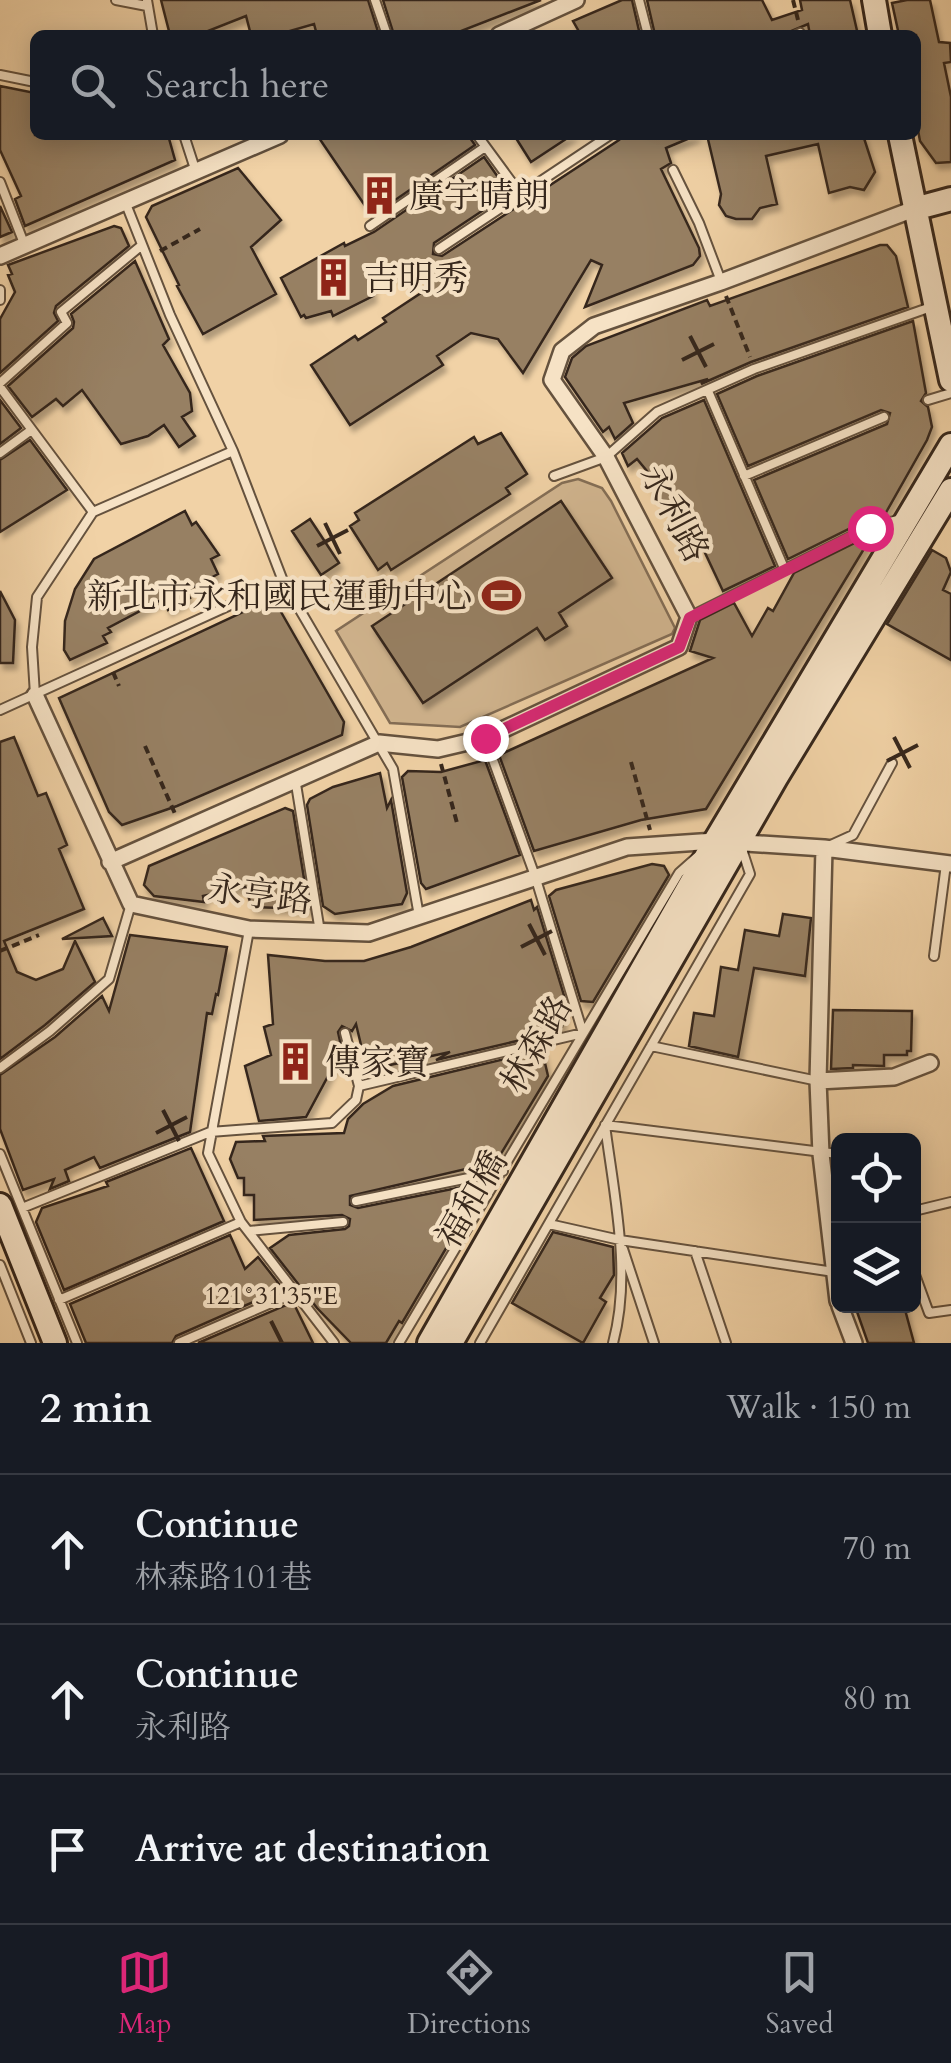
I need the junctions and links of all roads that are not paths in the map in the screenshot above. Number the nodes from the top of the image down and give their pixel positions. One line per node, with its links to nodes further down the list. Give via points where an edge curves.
1 (116, 0): 6 (lane)
2 (375, 0): 8 (lane)
3 (576, 0): 9 (street)
4 (639, 0): 10 (lane)
5 (874, 0): 11 (street)
6 (147, 3): 7 (lane)
7 (152, 30)
8 (385, 30)
9 (510, 30)
10 (647, 30)
11 (879, 30)
12 (0, 74): 13 (lane)
13 (30, 81)
14 (186, 140): 21 (lane)
15 (269, 140): 21 (street)
16 (480, 140): 19 (lane)
17 (603, 140): 23 (lane)
18 (901, 140): 26 (street)
19 (485, 147): 23 (lane); 27 (lane)
20 (673, 170): 32 (lane)
21 (196, 172): 25 (street)
22 (0, 182): 29 (lane)
23 (521, 195): 30 (lane)
24 (951, 199): 26 (street, 永利路)
25 (126, 204): 28 (lane); 29 (street)
26 (914, 209): 32 (street, 永利路); 35 (street)
27 (370, 226)
28 (142, 245): 37 (lane, via 61,312 66,323); 44 (lane)
29 (25, 246): 31 (street)
30 (439, 249)
31 (0, 256)
32 (721, 282): 46 (street, 永利路, via 594,326 562,350 552,380)
33 (0, 290): 34 (lane)
34 (0, 300)
35 (935, 305): 36 (street); 38 (lane)
36 (951, 380)
37 (0, 385): 42 (lane)
38 (708, 391): 46 (lane, via 657,412); 48 (lane)
39 (951, 393): 40 (lane)
40 (928, 400)
41 (884, 418): 48 (lane)
42 (30, 430): 45 (lane); 50 (lane)
43 (951, 445): 51 (street, 林森路)
44 (232, 450): 50 (lane); 53 (lane)
45 (0, 453)
46 (606, 457): 47 (lane); 54 (street, 永利路)
47 (554, 476)
48 (744, 476): 52 (lane)
49 (951, 490): 62 (street)
50 (93, 512): 55 (lane, via 37,597)
51 (906, 518): 52 (lane); 61 (street, 林森路)
52 (784, 568): 54 (lane)
53 (283, 581): 55 (lane); 58 (lane)
54 (690, 618): 57 (street, 永利路, via 679,647)
55 (35, 696): 56 (lane); 64 (street)
56 (0, 710)
57 (485, 738): 58 (street, 永利路, via 438,750); 66 (lane)
58 (380, 744): 60 (street, 永利路); 68 (lane, via 393,769)
59 (892, 762): 63 (lane, via 852,835)
60 (295, 778): 64 (street, 永利路); 70 (lane)
61 (715, 841): 62 (street, 永亨路); 66 (street, 永亨路, via 627,848); 73 (lane, 林森路, via 679,873); 79 (street, 林森路)
62 (740, 842): 63 (street, 永亨路); 74 (lane, via 750,874); 79 (street)
63 (824, 848): 65 (street, 永亨路); 77 (street)
64 (110, 862): 67 (street)
65 (949, 864): 71 (lane)
66 (535, 876): 68 (street, 永亨路); 73 (lane)
67 (131, 904): 69 (street, 永亨路); 76 (lane, via 109,979)
68 (419, 917): 70 (street, 永亨路, via 368,933)
69 (250, 929): 70 (street, 永亨路); 81 (lane)
70 (320, 932)
71 (934, 956)
72 (344, 1033): 78 (lane)
73 (582, 1034): 78 (lane); 84 (lane, 林森路)
74 (651, 1046): 77 (lane); 80 (lane)
75 (930, 1064): 77 (street, via 894,1077)
76 (0, 1068)
77 (818, 1081): 83 (street)
78 (358, 1086): 81 (lane, via 356,1100 332,1122)
79 (583, 1093): 111 (street, 福和橋); 112 (street, 福和橋)
80 (606, 1124): 83 (lane); 92 (lane); 95 (lane)
81 (210, 1132): 87 (lane); 89 (lane, via 208,1153)
82 (0, 1154): 87 (lane)
83 (830, 1154): 91 (street)
84 (503, 1171): 85 (lane); 110 (lane, 林森路)
85 (356, 1201)
86 (951, 1202): 88 (lane)
87 (11, 1206): 101 (lane); 106 (street)
88 (921, 1209)
89 (241, 1222): 94 (lane); 101 (lane)
90 (343, 1222): 94 (lane)
91 (832, 1223)
92 (549, 1224): 95 (lane); 113 (lane)
93 (0, 1230): 105 (lane)
94 (249, 1231): 100 (lane)
95 (620, 1240): 96 (lane); 114 (lane, via 620,1318); 115 (lane)
96 (695, 1251): 98 (lane); 116 (lane)
97 (0, 1265): 104 (lane)
98 (831, 1272)
99 (921, 1291): 102 (lane, via 929,1313)
100 (294, 1293): 108 (lane); 109 (lane)
101 (60, 1300): 107 (lane)
102 (951, 1310)
103 (843, 1313): 117 (street)
104 (29, 1342)
105 (46, 1343)
106 (56, 1343)
107 (77, 1343)
108 (179, 1343)
109 (334, 1343)
110 (399, 1343)
111 (429, 1343)
112 (450, 1343)
113 (480, 1343)
114 (613, 1343)
115 (654, 1343)
116 (726, 1343)
117 (854, 1343)

